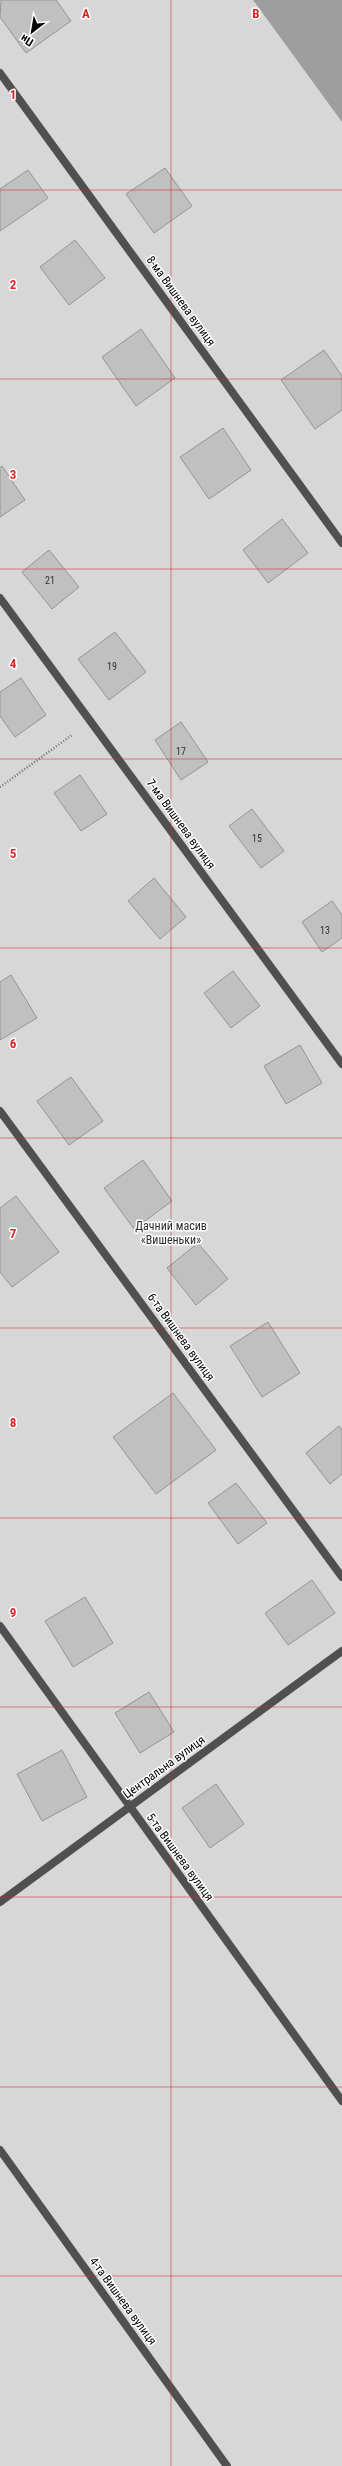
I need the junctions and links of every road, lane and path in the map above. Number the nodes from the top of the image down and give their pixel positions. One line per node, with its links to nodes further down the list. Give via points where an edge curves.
1 (0, 73): 2 (street, 8-ма Вишнева вулиця)
2 (342, 543)
3 (0, 598): 4 (street, 7-ма Вишнева вулиця)
4 (91, 722): 5 (path); 6 (street, 7-ма Вишнева вулиця)
5 (0, 787)
6 (342, 1064)
7 (0, 1111): 8 (street, 6-та Вишнева вулиця)
8 (342, 1578)
9 (0, 1626): 11 (street, 5-та Вишнева вулиця)
10 (342, 1651): 11 (street, Центральна вулиця)
11 (130, 1807): 12 (street, Центральна вулиця); 13 (street, 5-та Вишнева вулиця)
12 (0, 1902)
13 (342, 2101)
14 (0, 2150): 15 (street, 4-та Вишнева вулиця)
15 (227, 2466)

